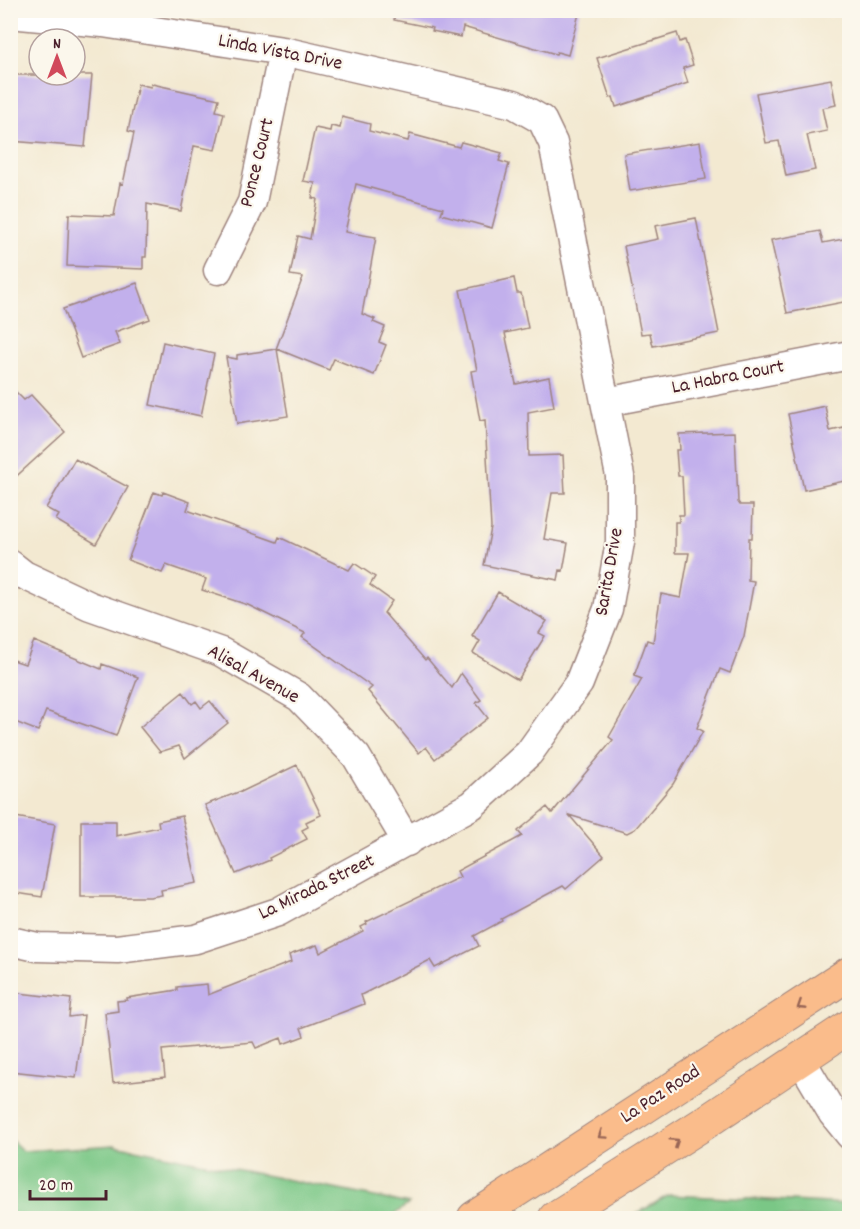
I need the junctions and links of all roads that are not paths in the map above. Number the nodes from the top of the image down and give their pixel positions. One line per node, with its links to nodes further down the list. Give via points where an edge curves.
1 (10, 14): 2 (street, Linda Vista Drive, via 103,23)
2 (283, 51): 3 (street, Linda Vista Drive, via 514,104); 4 (street, Ponce Court, via 252,202)
3 (542, 120): 6 (street, Sarita Drive, via 553,143)
4 (218, 270)
5 (849, 355): 6 (street, La Habra Court)
6 (606, 402): 8 (street, Sarita Drive, via 620,476 620,542 608,609 579,683 530,753 472,805)
7 (10, 564): 8 (street, Alisal Avenue, via 24,575 90,606 221,652 299,697 356,756)
8 (407, 842): 9 (street, La Mirada Street, via 278,912 196,939 117,949 38,947)
9 (10, 941)
10 (849, 973): 14 (main road, La Paz Road, one-way to 14)
11 (849, 1026): 12 (main road)
12 (801, 1060): 13 (street); 15 (main road, one-way to 12)
13 (849, 1135)
14 (474, 1218)
15 (555, 1218)

